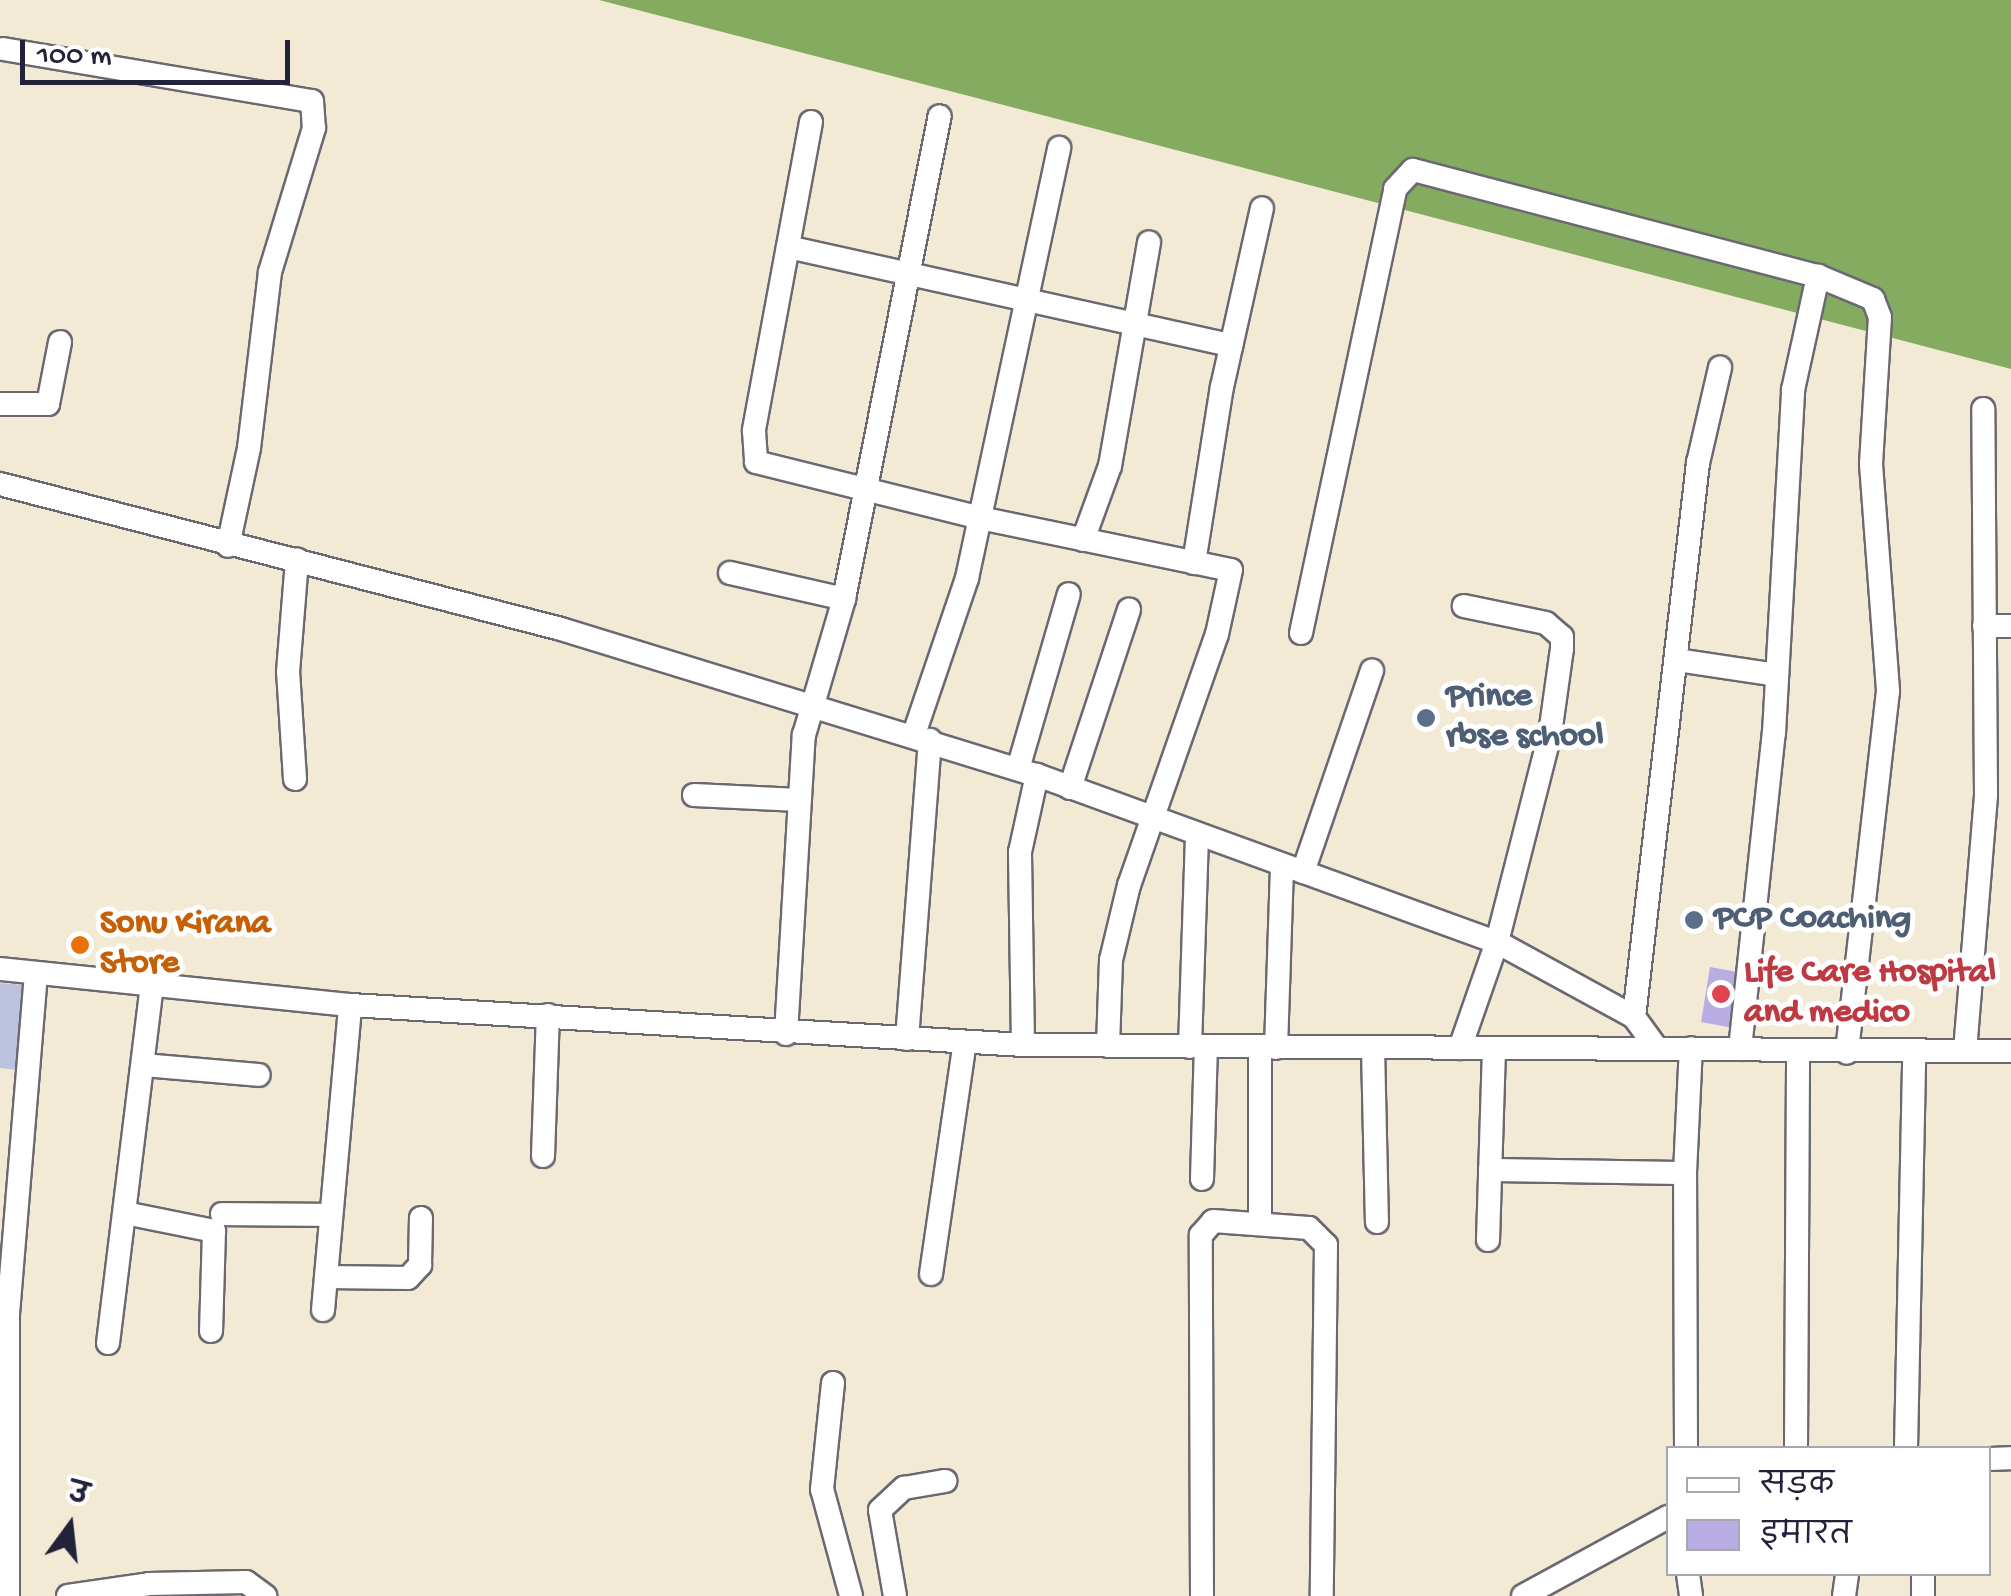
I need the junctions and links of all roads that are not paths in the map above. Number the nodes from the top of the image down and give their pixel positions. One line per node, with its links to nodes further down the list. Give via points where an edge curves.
1 (3, 49): 21 (street, via 312,101 314,128 270,272 249,448)
2 (940, 116): 8 (street)
3 (811, 122): 7 (street)
4 (1059, 148): 10 (street)
5 (1262, 208): 13 (street)
6 (1148, 242): 11 (street)
7 (788, 247): 8 (street); 18 (street, via 753,455 764,466)
8 (909, 274): 10 (street); 18 (street)
9 (1818, 276): 31 (street, via 1426,171 1402,176); 34 (street, via 1794,390); 69 (street, via 1862,291 1880,317 1870,434 1888,691)
10 (1026, 299): 11 (street); 19 (street)
11 (1134, 323): 13 (street); 20 (street, via 1110,466)
12 (60, 342): 15 (street, via 48,404)
13 (1231, 345): 23 (street)
14 (1720, 368): 32 (street, via 1698,463)
15 (0, 404)
16 (1983, 409): 29 (street)
17 (0, 484): 21 (street)
18 (866, 492): 19 (street); 26 (street)
19 (980, 518): 20 (street); 36 (street)
20 (1083, 540): 23 (street)
21 (228, 546): 22 (street)
22 (297, 559): 35 (street); 38 (street, via 288,672)
23 (1194, 563): 42 (street, via 1232,570 1217,634)
24 (730, 573): 26 (street)
25 (1069, 594): 37 (street)
26 (844, 599): 35 (street)
27 (1464, 606): 45 (street, via 1546,623 1562,636 1550,734)
28 (1129, 610): 39 (street)
29 (1984, 626): 30 (street); 66 (street, via 1984,830)
30 (2011, 626)
31 (1302, 633)
32 (1677, 660): 34 (street); 51 (street)
33 (1372, 672): 44 (street)
34 (1777, 675): 64 (street)
35 (812, 706): 36 (street); 41 (street)
36 (922, 737): 37 (street); 53 (street)
37 (1027, 772): 39 (street); 55 (street, via 1020,852)
38 (294, 779)
39 (1070, 788): 42 (street)
40 (694, 795): 41 (street)
41 (799, 800): 52 (street)
42 (1152, 820): 43 (street); 56 (street, via 1110,960)
43 (1197, 834): 44 (street); 57 (street)
44 (1292, 869): 45 (street); 58 (street)
45 (1497, 942): 51 (street); 60 (street)
46 (0, 969): 47 (street)
47 (36, 973): 48 (street); 89 (street)
48 (152, 986): 49 (street); 70 (street)
49 (350, 1005): 50 (street); 78 (street)
50 (548, 1015): 52 (street); 72 (street)
51 (1634, 1017): 63 (street)
52 (786, 1034): 53 (street)
53 (907, 1039): 54 (street)
54 (965, 1042): 55 (street); 83 (street)
55 (1023, 1045): 56 (street)
56 (1108, 1046): 57 (street)
57 (1198, 1047): 58 (street); 75 (street)
58 (1268, 1048): 59 (street); 80 (street)
59 (1373, 1048): 60 (street); 81 (street)
60 (1460, 1048): 61 (street)
61 (1494, 1048): 63 (street); 73 (street)
62 (1691, 1048): 63 (street); 64 (street); 74 (street)
63 (1657, 1049)
64 (1740, 1049): 65 (street)
65 (1798, 1050): 69 (street); 91 (street)
66 (1964, 1051): 67 (street); 68 (street)
67 (2011, 1051)
68 (1914, 1052): 69 (street); 92 (street)
69 (1848, 1053)
70 (143, 1065): 71 (street); 76 (street)
71 (259, 1075)
72 (543, 1156)
73 (1490, 1170): 74 (street); 82 (street)
74 (1684, 1172): 90 (street)
75 (1202, 1180)
76 (124, 1213): 86 (street, via 214,1231); 87 (street)
77 (222, 1214): 78 (street)
78 (332, 1215): 84 (street)
79 (421, 1218): 84 (street, via 420,1265 408,1278)
80 (1260, 1222): 100 (street, via 1212,1221 1201,1235); 101 (street, via 1309,1228 1326,1245)
81 (1377, 1222)
82 (1488, 1240)
83 (932, 1274)
84 (326, 1277): 85 (street)
85 (324, 1310)
86 (211, 1331)
87 (108, 1342)
88 (833, 1383): 98 (street, via 822,1489)
89 (4, 1427): 95 (street)
90 (1686, 1446)
91 (1796, 1446)
92 (1906, 1446)
93 (944, 1481): 99 (street, via 904,1488 880,1510)
94 (1666, 1517): 102 (street)
95 (8, 1596)
96 (68, 1596): 97 (street, via 229,1582 257,1586)
97 (265, 1596)
98 (850, 1596)
99 (895, 1596)
100 (1202, 1596)
101 (1322, 1596)
102 (1523, 1596)

